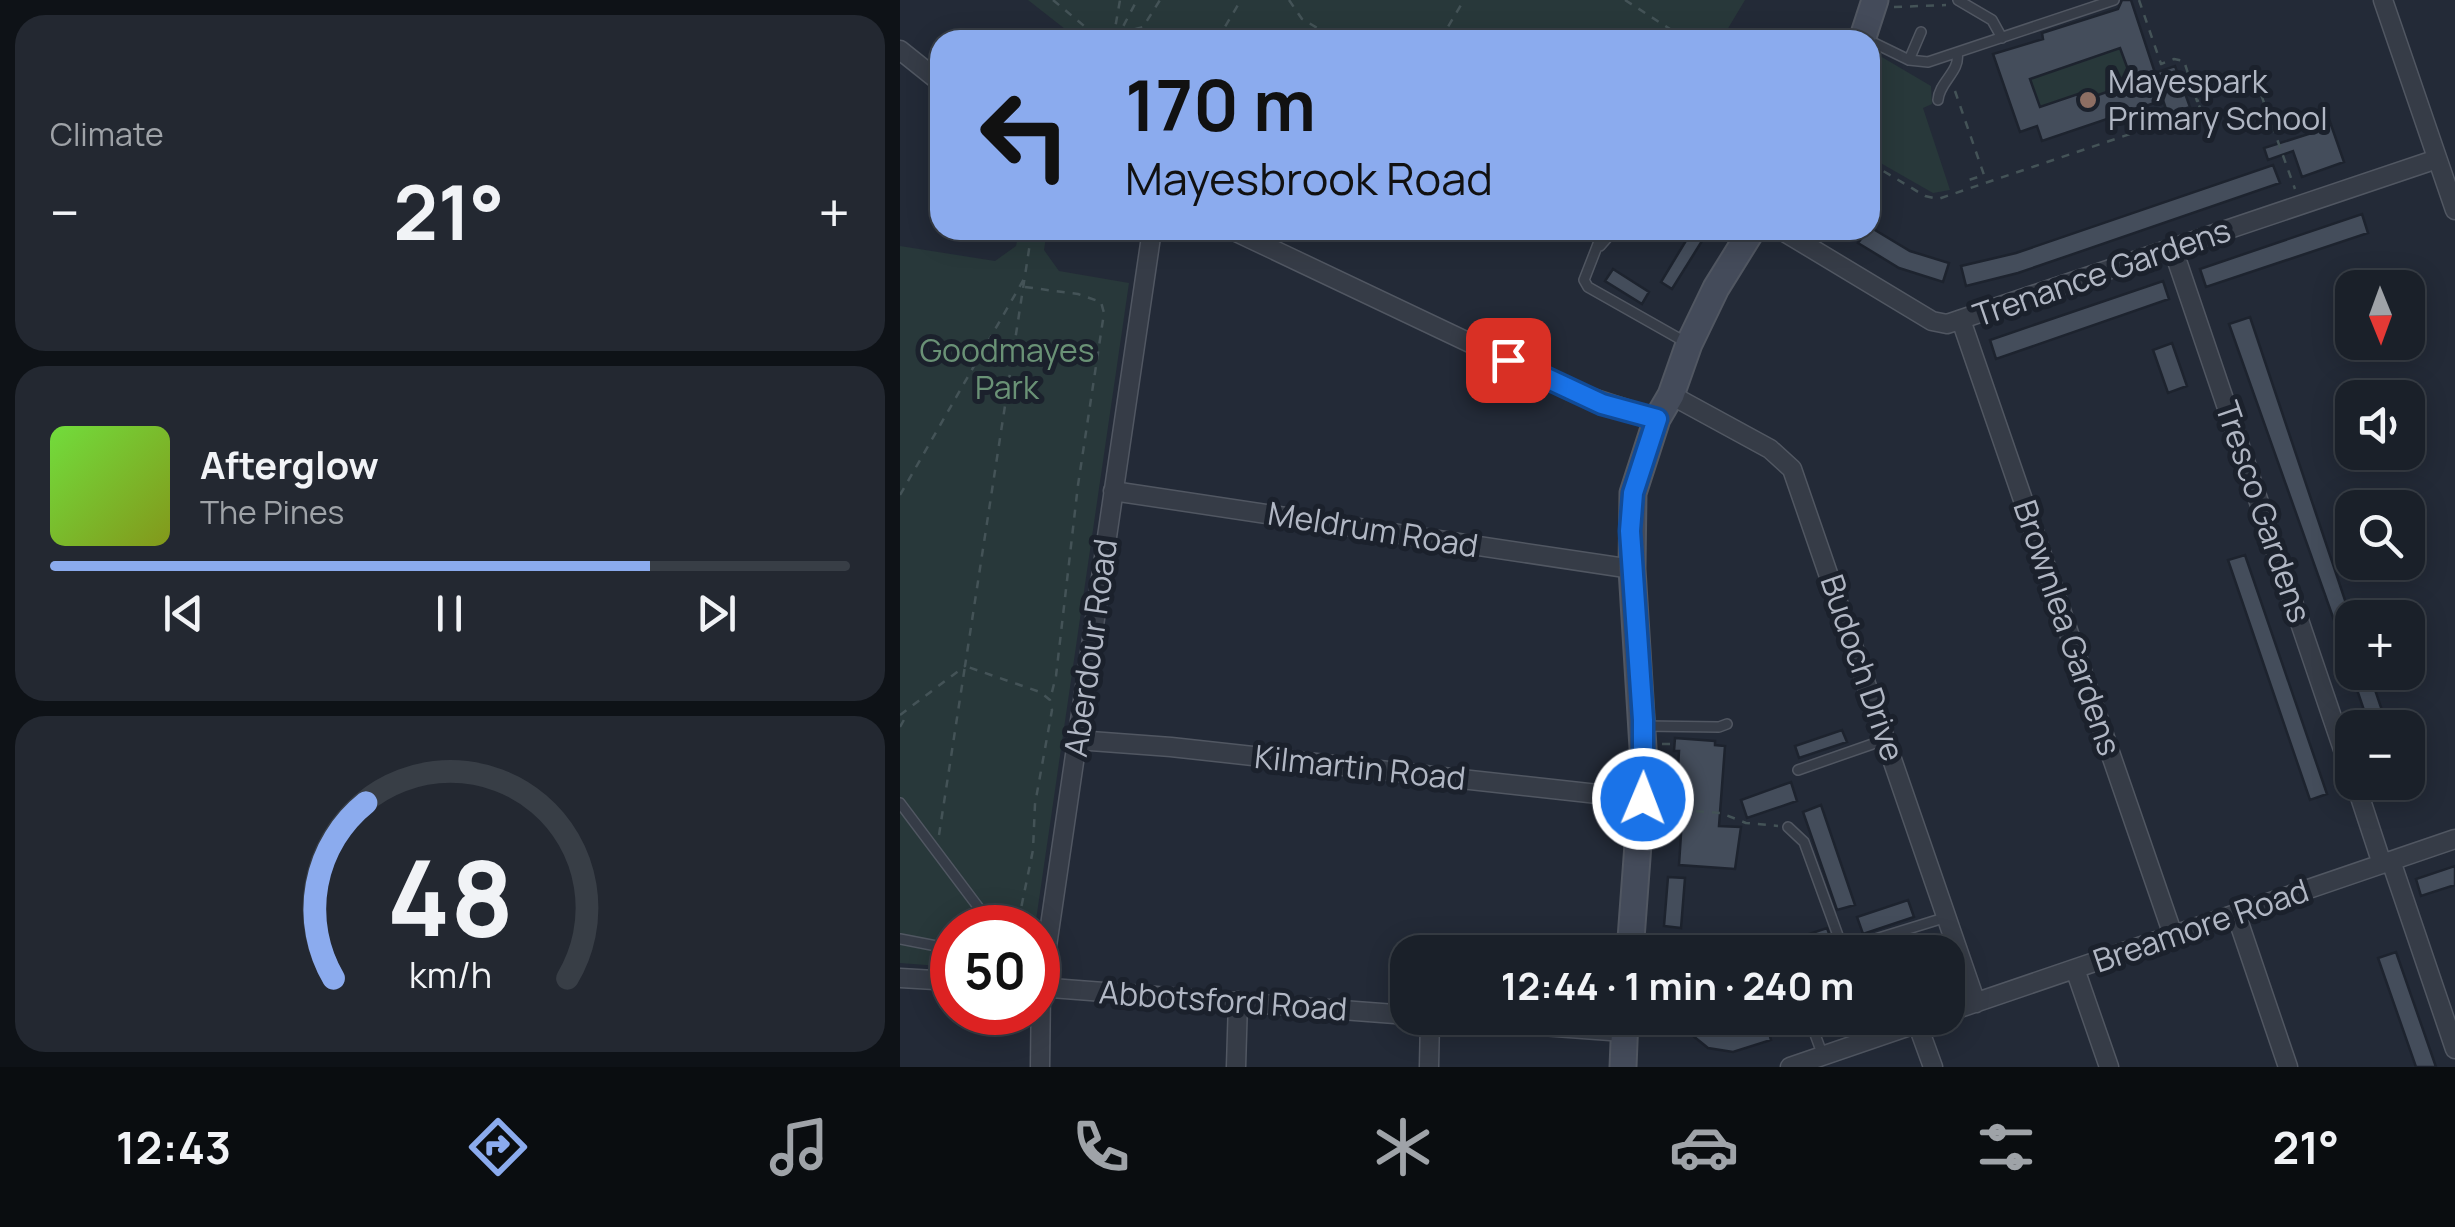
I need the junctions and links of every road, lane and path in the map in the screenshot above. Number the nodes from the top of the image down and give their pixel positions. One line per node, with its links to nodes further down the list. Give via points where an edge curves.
1 (1053, 0): 15 (path)
2 (1120, 0): 16 (path)
3 (1137, 0): 17 (path)
4 (1160, 0): 18 (path, via 1144,27)
5 (1241, 0): 19 (path)
6 (1290, 0): 20 (path, via 1302,19)
7 (1464, 0): 21 (path)
8 (1625, 0): 14 (path)
9 (2114, 0): 26 (lane)
10 (2139, 0): 34 (path, via 2161,64 2184,60)
11 (2383, 0): 35 (street)
12 (1955, 3): 13 (path); 26 (lane, via 1992,20)
13 (1882, 5): 24 (main road)
14 (1667, 27): 22 (path); 23 (path)
15 (1089, 30)
16 (1116, 30)
17 (1121, 30)
18 (1132, 30)
19 (1223, 30)
20 (1321, 30)
21 (1446, 30)
22 (1665, 30)
23 (1672, 30)
24 (1871, 30)
25 (1921, 32): 30 (lane)
26 (2002, 38): 29 (lane)
27 (1880, 47): 30 (lane)
28 (900, 50): 31 (street)
29 (1956, 53): 30 (lane); 33 (lane)
30 (1909, 60)
31 (930, 74)
32 (1952, 83): 37 (path, via 1984,175)
33 (1938, 100)
34 (2197, 100): 36 (path, via 2201,110 1938,199); 38 (path, via 2258,86)
35 (2438, 159): 38 (street, Trenance Gardens); 39 (street)
36 (1880, 169)
37 (1966, 181)
38 (2301, 205): 48 (street, Trenance Gardens)
39 (2455, 210)
40 (1031, 240): 49 (path)
41 (1151, 240): 55 (street, Aberdour Road)
42 (1253, 240): 54 (street, via 1571,391)
43 (1600, 240): 47 (lane)
44 (1605, 240): 47 (lane)
45 (1746, 240): 52 (main road)
46 (1798, 240): 51 (street, Trenance Gardens, via 1932,321)
47 (1600, 246): 52 (lane, via 1584,280 1588,287)
48 (2174, 249): 51 (street, Trenance Gardens); 61 (street, Tresco Gardens)
49 (1025, 277): 50 (path); 56 (path)
50 (1023, 287): 58 (path); 59 (path, via 1078,294 1101,302 1104,312)
51 (1961, 320): 84 (street, Brownlea Gardens)
52 (1690, 344): 53 (main road)
53 (1671, 395): 54 (main road); 65 (street, Budoch Drive, via 1770,448 1792,470)
54 (1657, 419): 57 (main road, via 1633,493)
55 (1114, 491): 57 (street, Meldrum Road); 66 (street, Aberdour Road)
56 (900, 494)
57 (1632, 569): 64 (main road)
58 (965, 666): 59 (path); 60 (path); 74 (path)
59 (1050, 700): 77 (path)
60 (901, 714): 63 (path)
61 (2335, 723)
62 (1727, 724): 64 (lane)
63 (900, 727)
64 (1652, 735): 67 (path); 71 (main road)
65 (1887, 739): 68 (lane); 80 (street, Budoch Drive)
66 (1077, 740): 71 (street, Kilmartin Road); 78 (street, Aberdour Road)
67 (1672, 744)
68 (1798, 770)
69 (2362, 800): 75 (street, Tresco Gardens)
70 (900, 803): 74 (lane)
71 (1643, 803): 72 (path); 81 (main road)
72 (1788, 827): 82 (lane, via 1804,842)
73 (2455, 839): 75 (street, Breamore Road)
74 (933, 845): 76 (lane)
75 (2387, 862): 79 (street, Breamore Road); 103 (street, Tresco Gardens)
76 (977, 905)
77 (1022, 905)
78 (1051, 905)
79 (2236, 914): 84 (street, Breamore Road); 112 (street)
80 (1947, 917): 83 (lane); 92 (street, Budoch Drive)
81 (1631, 935)
82 (1837, 935)
83 (1892, 935)
84 (2173, 936): 87 (street, Breamore Road)
85 (900, 939): 86 (lane)
86 (930, 945)
87 (2075, 968): 92 (street, Breamore Road); 111 (street)
88 (900, 978): 89 (street)
89 (930, 980)
90 (1060, 987): 91 (street, Abbotsford Road)
91 (1238, 1001): 94 (street, Abbotsford Road); 106 (street)
92 (1976, 1003): 93 (street, Breamore Road)
93 (1965, 1007)
94 (1390, 1014)
95 (1040, 1035): 105 (street, Aberdour Road)
96 (1430, 1035): 107 (street)
97 (1624, 1035): 108 (main road)
98 (1815, 1035): 104 (lane)
99 (1867, 1035): 102 (lane)
100 (1883, 1035): 102 (street)
101 (1928, 1035): 110 (street)
102 (1869, 1040): 104 (street)
103 (2455, 1049)
104 (1822, 1056): 109 (street)
105 (1040, 1067)
106 (1236, 1067)
107 (1429, 1067)
108 (1623, 1067)
109 (1790, 1067)
110 (1933, 1067)
111 (2108, 1067)
112 (2288, 1067)

